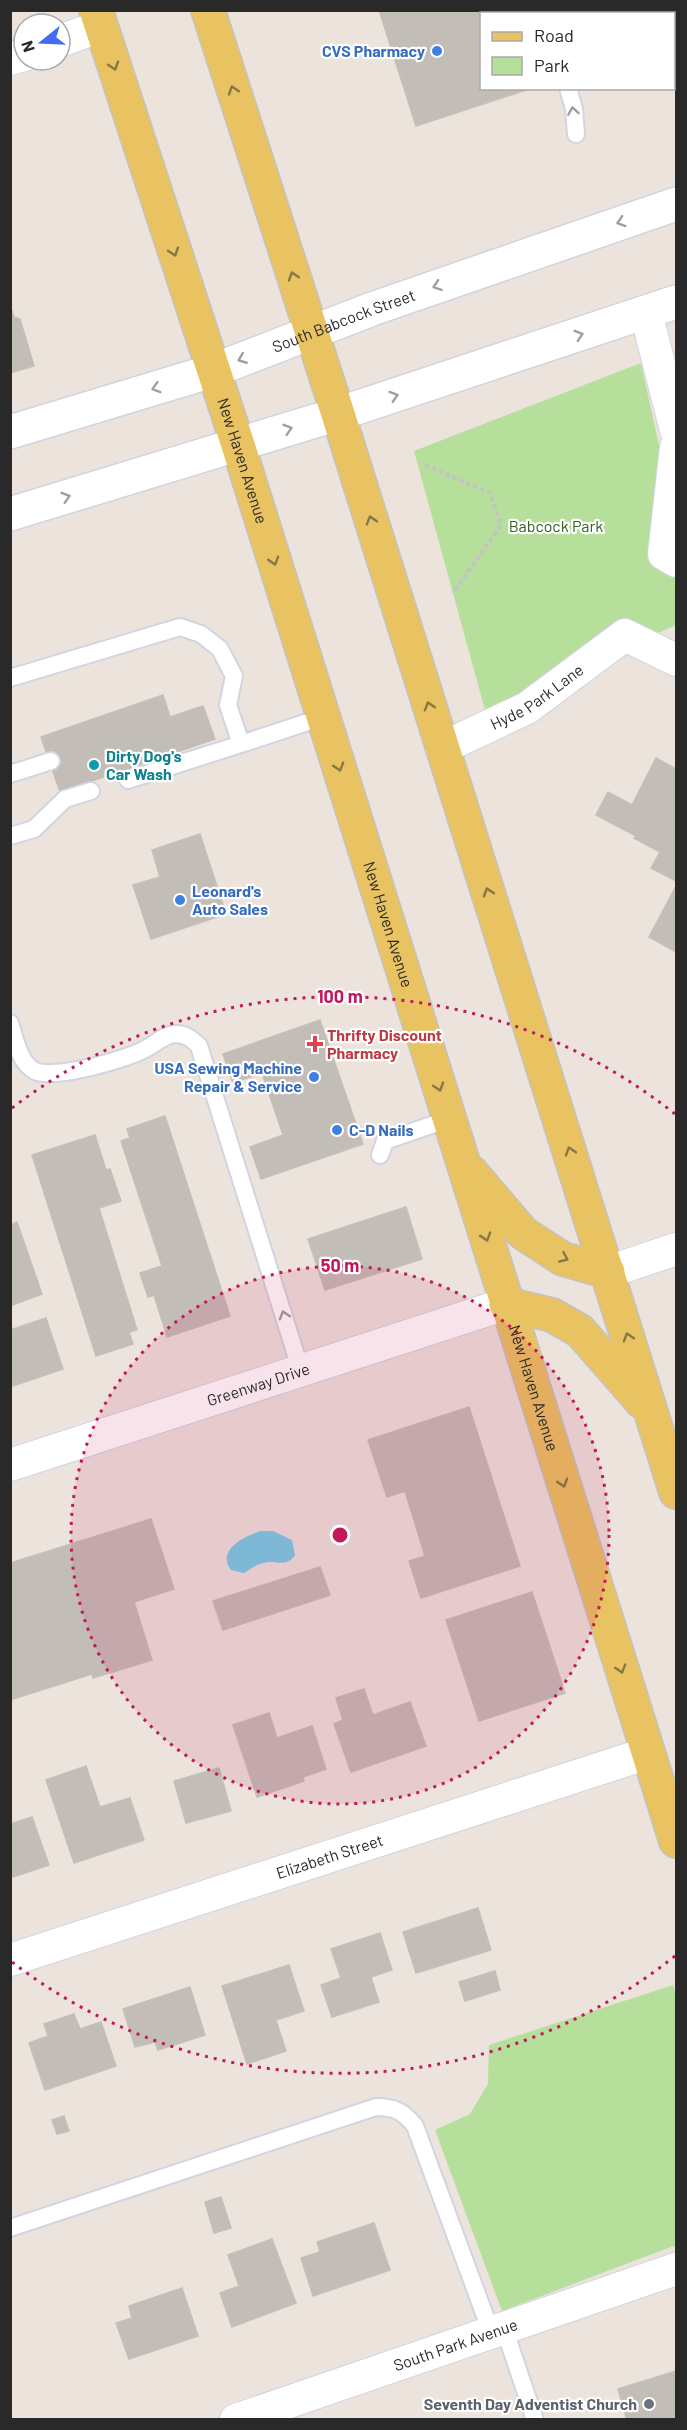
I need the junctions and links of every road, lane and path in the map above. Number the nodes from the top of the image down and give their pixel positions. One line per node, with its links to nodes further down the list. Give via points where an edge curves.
1 (208, 10): 9 (main road, one-way to 1)
2 (98, 18): 3 (street); 10 (main road, New Haven Avenue, one-way to 10)
3 (72, 34)
4 (569, 90): 5 (lane, one-way to 4)
5 (576, 134)
6 (676, 204): 9 (main road, South Babcock Street, one-way to 9)
7 (676, 302): 8 (main road)
8 (646, 313): 11 (main road, one-way to 8); 12 (street)
9 (311, 331): 10 (main road, South Babcock Street, one-way to 10); 11 (main road)
10 (212, 371): 13 (main road, South Babcock Street, one-way to 13); 14 (main road, New Haven Avenue)
11 (338, 414): 14 (main road, one-way to 11); 26 (main road, one-way to 11)
12 (676, 430)
13 (10, 432)
14 (238, 445): 17 (main road, one-way to 14); 24 (main road, New Haven Avenue, one-way to 24)
15 (676, 447): 18 (street, via 664,554)
16 (425, 465): 19 (path, via 490,493 501,525)
17 (10, 514)
18 (676, 561)
19 (453, 593)
20 (676, 660): 26 (street, Hyde Park Lane, via 626,635 527,708)
21 (10, 678): 22 (lane, via 180,627 201,634 220,649 234,676)
22 (228, 705): 23 (lane); 25 (lane)
23 (212, 711)
24 (323, 717): 25 (lane); 33 (main road, New Haven Avenue, one-way to 33)
25 (242, 744): 29 (lane)
26 (442, 748): 37 (main road, one-way to 26)
27 (51, 761): 28 (lane)
28 (10, 774)
29 (128, 780)
30 (91, 791): 31 (lane, via 65,799 34,829)
31 (10, 836)
32 (10, 1023): 39 (lane, one-way to 32, via 199,1046 190,1037 176,1034 162,1037 146,1049 56,1074 35,1071 21,1055)
33 (449, 1119): 34 (lane, via 385,1140); 35 (main road, New Haven Avenue)
34 (380, 1155)
35 (462, 1161): 37 (main road, one-way to 37, via 523,1233 563,1259); 38 (main road, New Haven Avenue, one-way to 38)
36 (676, 1249): 37 (street)
37 (608, 1272): 40 (main road, one-way to 37)
38 (506, 1304): 39 (street, Greenway Drive); 40 (main road, via 552,1315 580,1331); 43 (main road, New Haven Avenue, one-way to 43)
39 (301, 1371): 41 (street, Greenway Drive)
40 (651, 1413): 42 (main road)
41 (10, 1465)
42 (676, 1492)
43 (648, 1753): 44 (main road, New Haven Avenue); 45 (street, Elizabeth Street)
44 (676, 1841)
45 (10, 1960)
46 (10, 2228): 48 (lane, via 376,2107 391,2107 404,2113 415,2126)
47 (676, 2269): 48 (street, South Park Avenue)
48 (497, 2330): 49 (street, South Park Avenue); 50 (lane)
49 (236, 2420)
50 (535, 2420)

